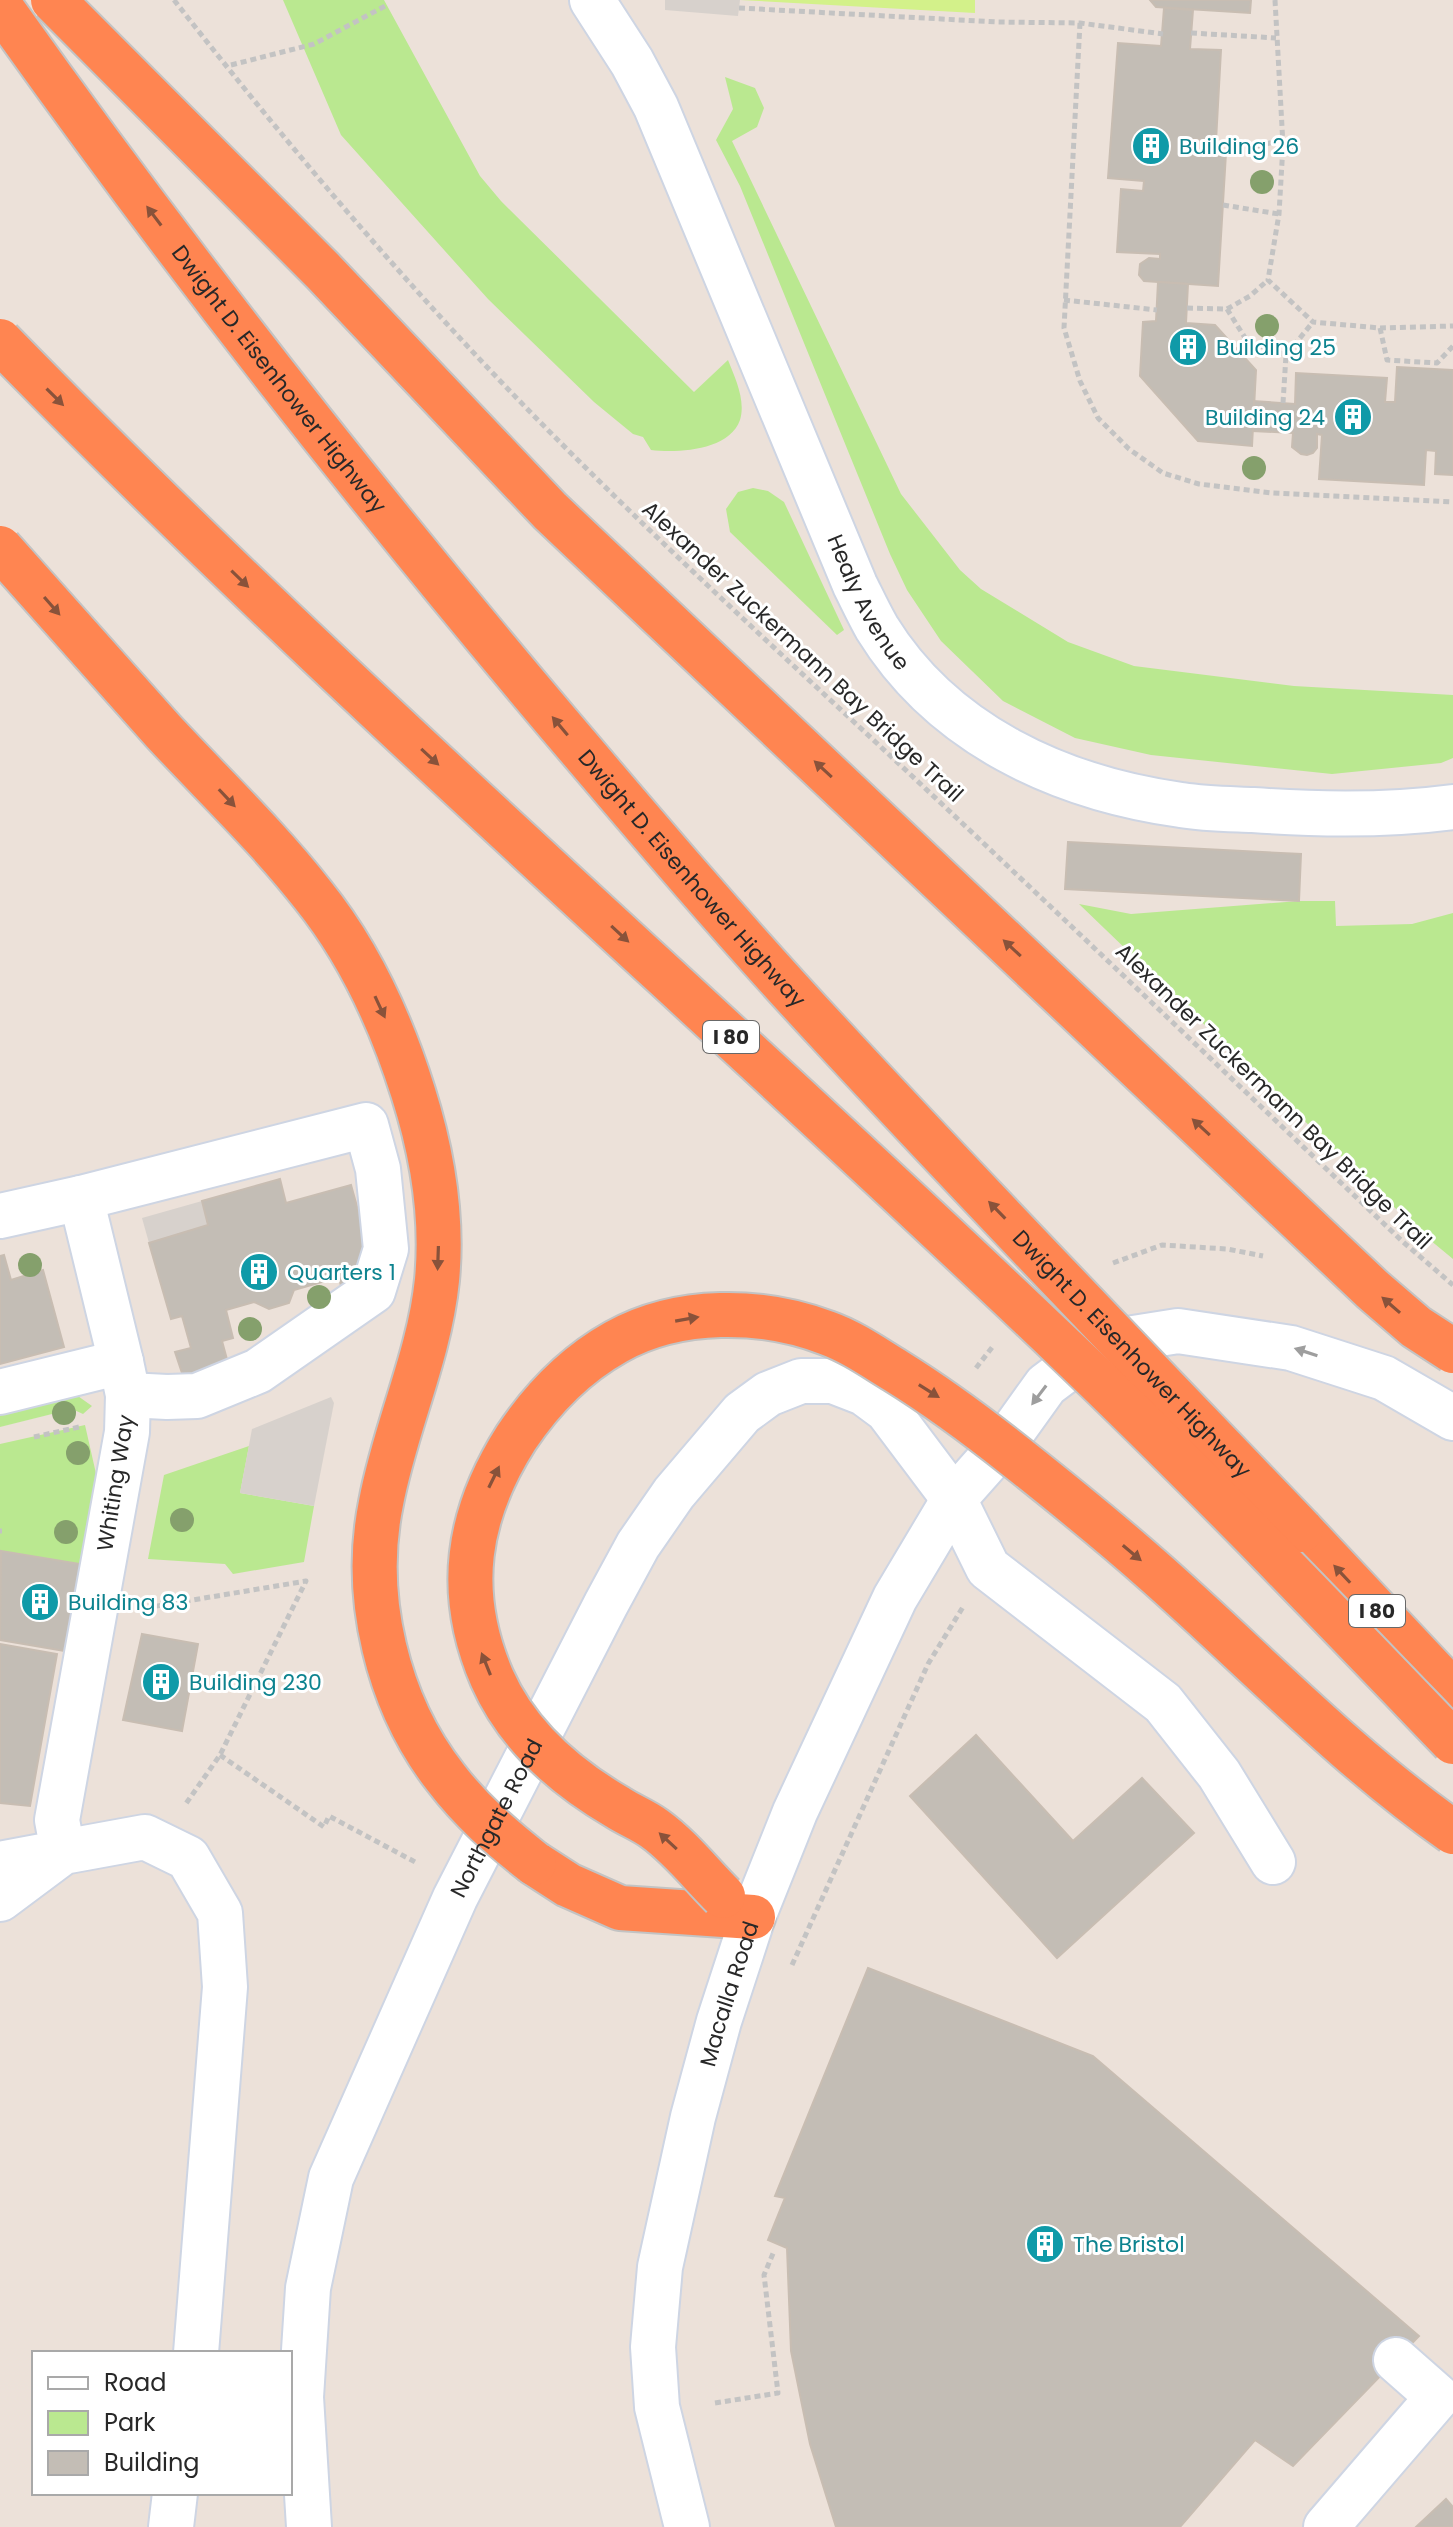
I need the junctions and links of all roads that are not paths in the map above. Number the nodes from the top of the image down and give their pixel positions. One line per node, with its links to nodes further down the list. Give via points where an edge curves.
1 (53, 0): 9 (highway, one-way to 1, bridge, via 1373,1290 550,511 323,271)
2 (592, 0): 6 (street, Healy Avenue, via 656,107 855,585 878,629 937,701 1014,755 1128,795 1183,806 1318,814 1401,814)
3 (0, 6): 14 (highway, Dwight D. Eisenhower Highway / I 80, one-way to 3, bridge, via 827,1032 632,811 352,474)
4 (0, 341): 15 (highway, Dwight D. Eisenhower Highway / I 80, one-way to 15, bridge, via 266,605 1124,1406)
5 (0, 548): 21 (highway, one-way to 21, bridge, via 315,896 361,970 399,1050 436,1191 437,1280 428,1336 381,1502 376,1592 389,1667 421,1740 443,1776 500,1837 568,1885 620,1908)
6 (1453, 807)
7 (81, 1198): 8 (street); 10 (street, Whiting Way); 10 (street, via 366,1125 378,1169 386,1249 373,1291 258,1371 197,1396)
8 (0, 1216)
9 (1453, 1351)
10 (125, 1391): 11 (street); 17 (street, Whiting Way, via 127,1432 57,1820)
11 (0, 1392)
12 (1453, 1418): 13 (street, Macalla Road, one-way to 13, via 1384,1378 1291,1348 1178,1331 1132,1338 1102,1343 1046,1385)
13 (954, 1499): 18 (street, Northgate Road, via 988,1568 1163,1703 1219,1774); 21 (street, Macalla Road, via 895,1598 795,1812); 26 (street, Northgate Road, via 887,1410 864,1393 833,1381 801,1381 768,1394 742,1413 638,1545 455,1898 331,2178 308,2288 301,2397)
14 (1453, 1692)
15 (1453, 1742)
16 (1453, 1832): 21 (highway, one-way to 16, bridge, via 667,1838 580,1784 527,1734 508,1709 481,1650 470,1587 471,1551 483,1500 501,1461 550,1393 581,1364 618,1341 660,1324 702,1316 747,1315 826,1332 941,1399 1098,1524 1351,1751)
17 (63, 1852): 19 (street); 20 (street); 22 (street, via 145,1837 188,1858 220,1913 225,1987)
18 (1273, 1862)
19 (0, 1864)
20 (0, 1899)
21 (730, 1909): 27 (street, Macalla Road, via 719,2021 693,2117 655,2308 657,2407)
22 (196, 2351)
23 (1396, 2360): 28 (street, via 1438,2397)
24 (175, 2495): 25 (street)
25 (171, 2527)
26 (309, 2527)
27 (687, 2527)
28 (1326, 2527)

